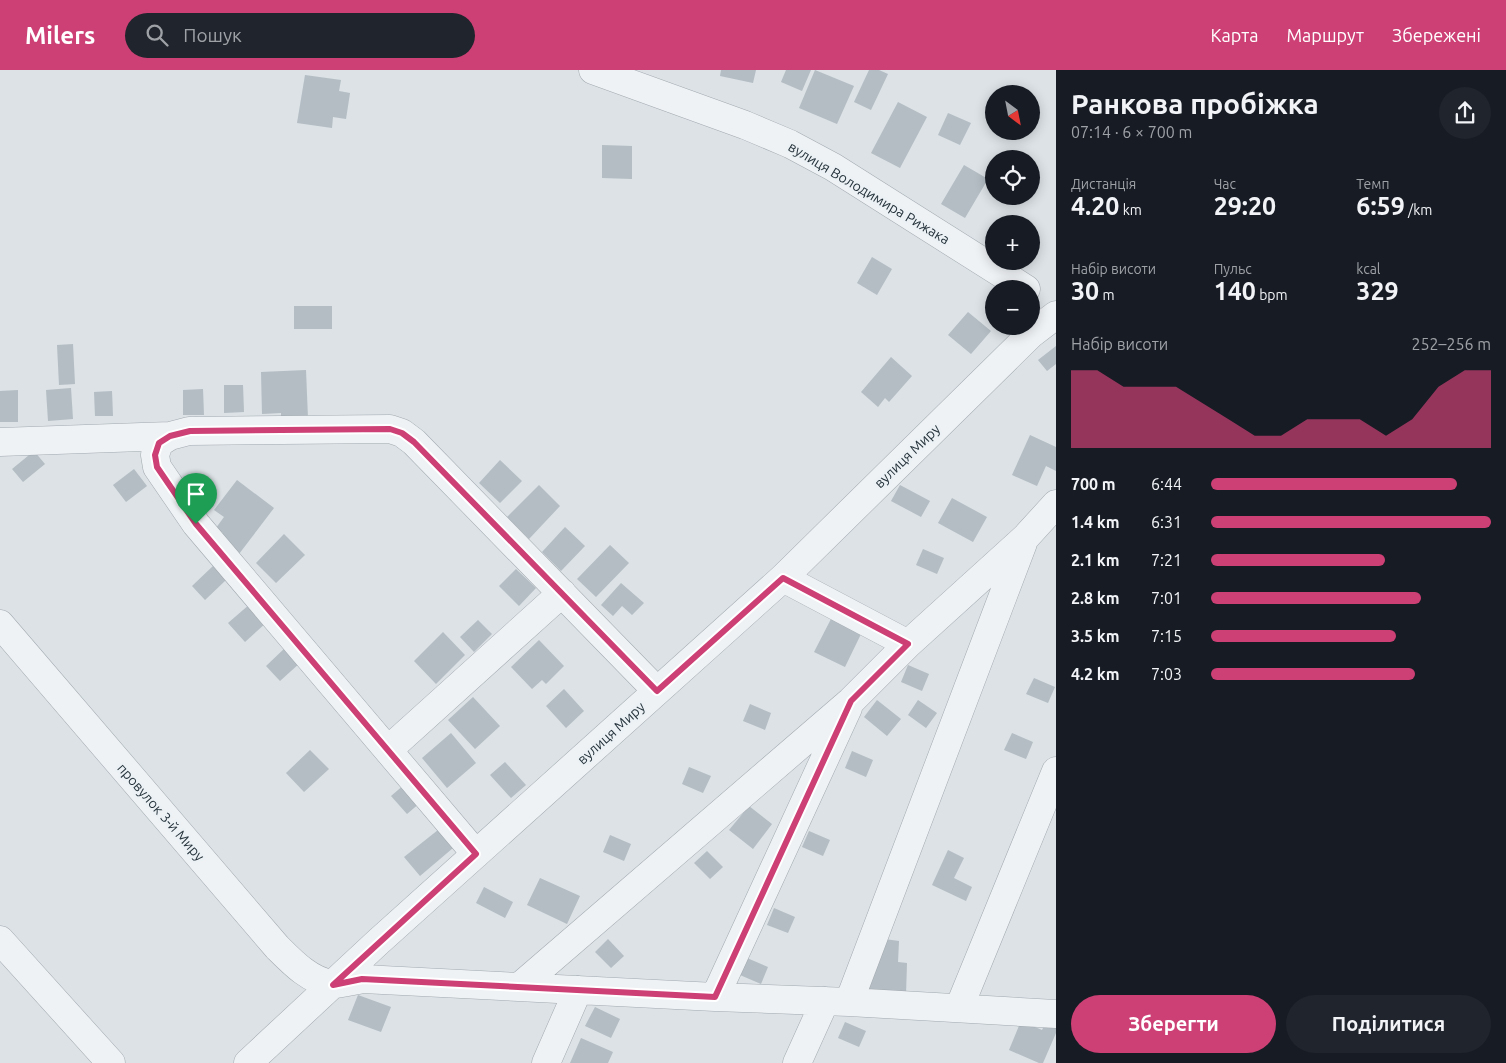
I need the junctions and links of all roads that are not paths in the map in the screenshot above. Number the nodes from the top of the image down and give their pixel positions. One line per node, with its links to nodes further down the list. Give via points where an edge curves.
1 (593, 70): 2 (street, вулиця Володимира Рижака, via 790,144 833,167)
2 (1012, 280)
3 (1040, 296): 4 (street)
4 (1056, 304)
5 (1056, 315): 10 (street, вулиця Миру, via 1026,339)
6 (170, 436): 7 (street); 11 (street, via 190,431 390,429 402,433); 16 (street, via 159,443 155,455 157,467 196,524)
7 (0, 442)
8 (1056, 504): 9 (street)
9 (1025, 538): 13 (street); 24 (street)
10 (783, 578): 13 (street); 14 (street, вулиця Миру)
11 (562, 594): 14 (street); 16 (street)
12 (0, 624): 20 (street, провулок 3-й Миру, via 277,947 304,972)
13 (908, 644): 15 (street)
14 (657, 691): 18 (street, вулиця Миру)
15 (851, 701): 21 (street); 23 (street)
16 (388, 750): 18 (street)
17 (1056, 771): 25 (street)
18 (476, 854): 20 (street, вулиця Миру)
19 (0, 940): 27 (street)
20 (333, 985): 21 (street, via 362,979); 28 (street, вулиця Миру)
21 (519, 987): 22 (street)
22 (578, 990): 23 (street); 29 (street)
23 (715, 997): 24 (street)
24 (837, 1001): 25 (street); 30 (street)
25 (960, 1008): 26 (street)
26 (1056, 1014)
27 (111, 1063)
28 (248, 1063)
29 (546, 1063)
30 (797, 1063)

